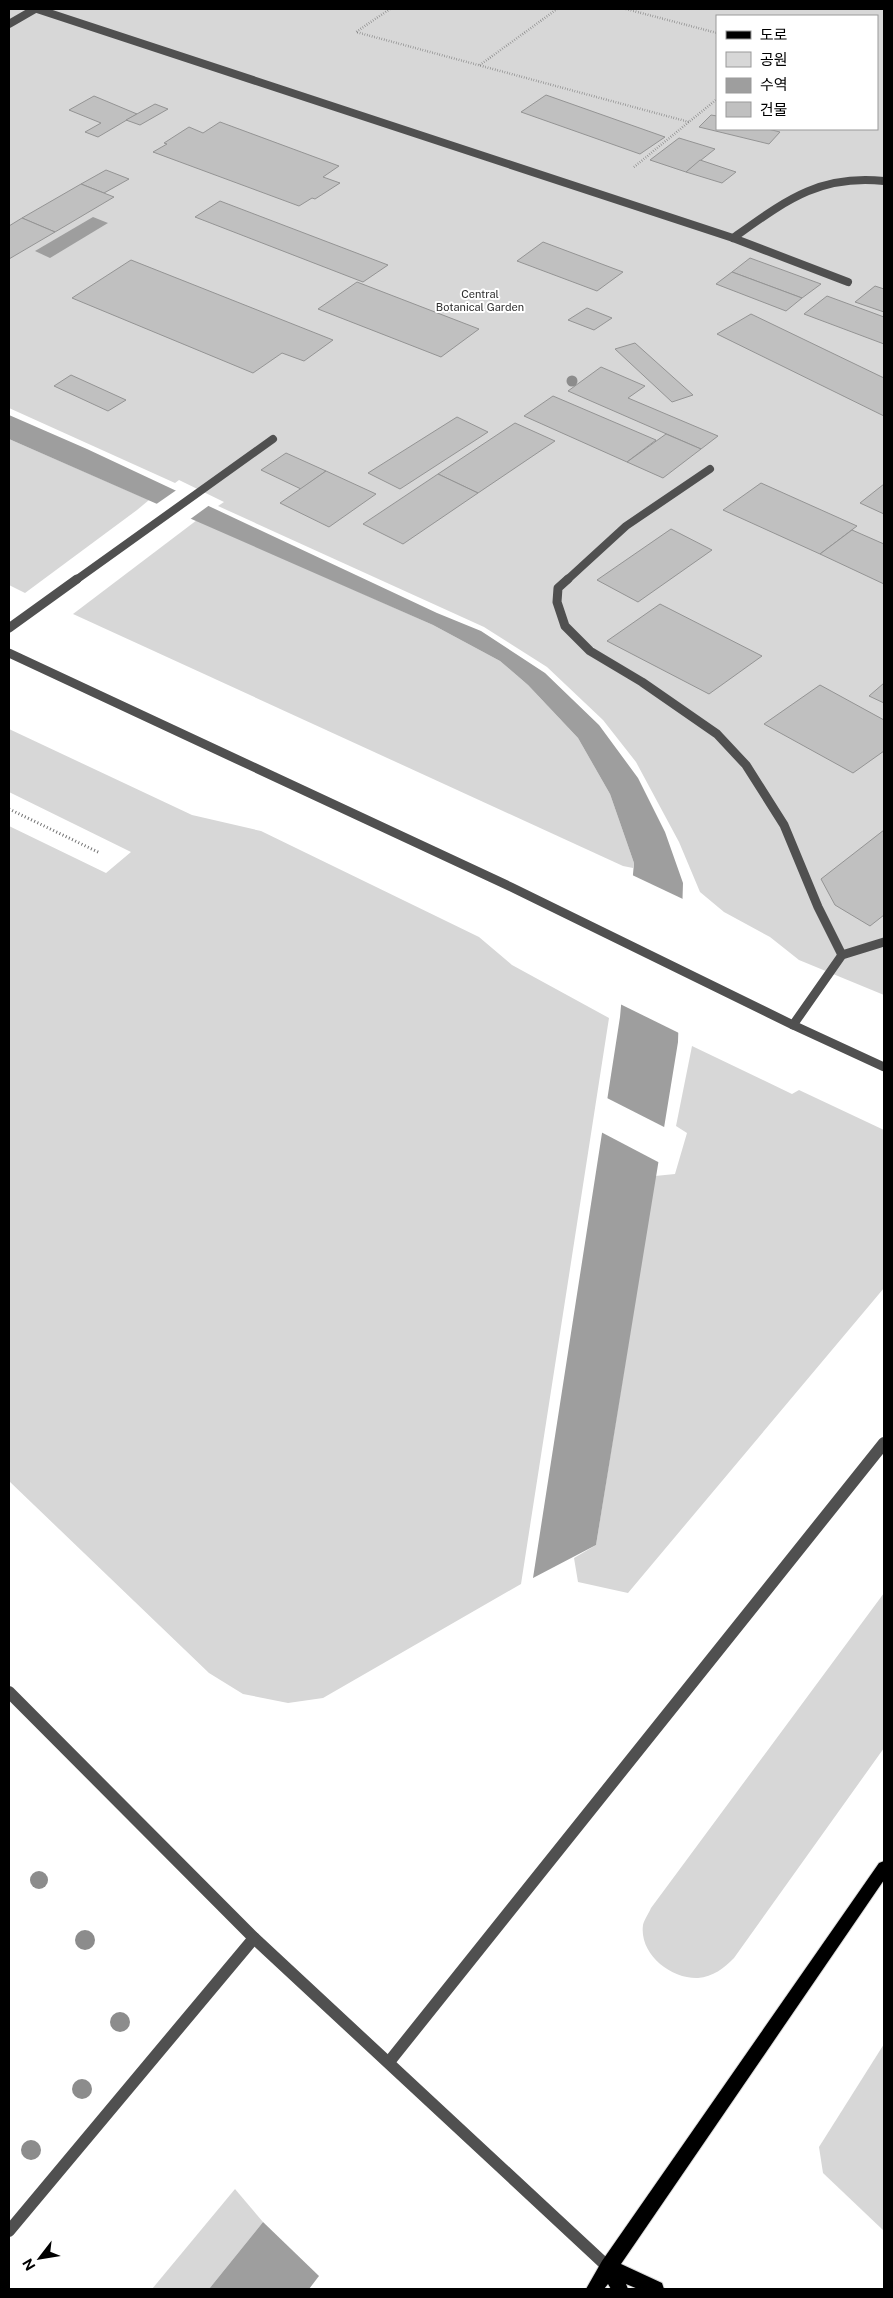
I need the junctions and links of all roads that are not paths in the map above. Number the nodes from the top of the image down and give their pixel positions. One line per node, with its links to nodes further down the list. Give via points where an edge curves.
1 (36, 9): 2 (street); 4 (street)
2 (9, 24)
3 (884, 180): 4 (street, via 856,177 831,180 788,201)
4 (733, 238): 5 (street)
5 (848, 282)
6 (273, 439): 8 (street)
7 (710, 469): 11 (street, via 626,526 558,588 557,602 565,626 590,651 717,734 746,764 784,825 818,908)
8 (9, 628)
9 (9, 653): 12 (street, via 510,887)
10 (884, 942): 11 (street)
11 (842, 955): 12 (street)
12 (788, 1023): 13 (street)
13 (884, 1067)
14 (884, 1442): 18 (street)
15 (9, 1692): 17 (street)
16 (884, 1868): 20 (main road)
17 (254, 1938): 18 (street); 19 (street)
18 (389, 2062): 20 (street)
19 (9, 2230)
20 (608, 2268): 21 (main road); 22 (main road); 23 (main road)
21 (594, 2289)
22 (620, 2289)
23 (656, 2289)

